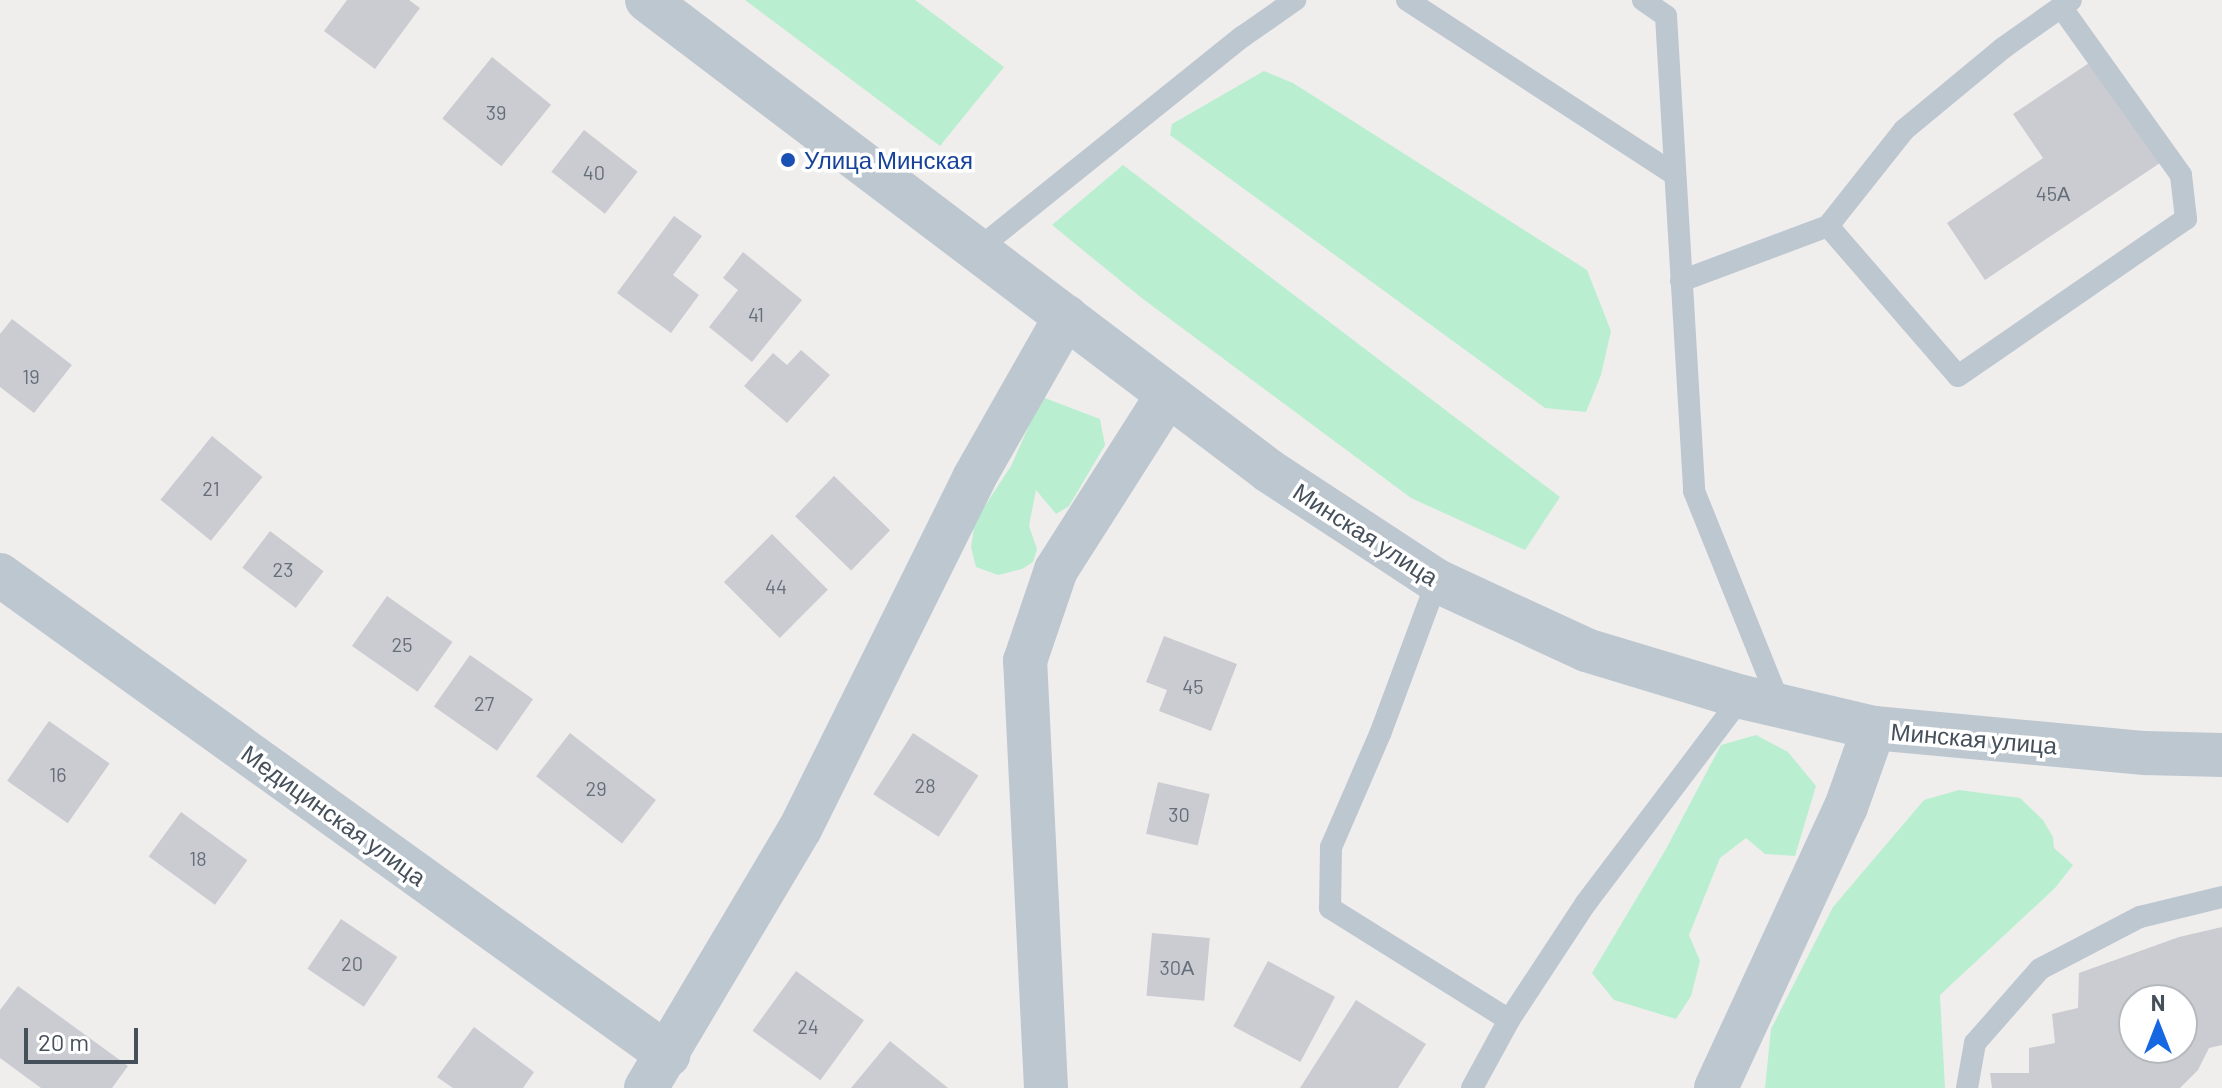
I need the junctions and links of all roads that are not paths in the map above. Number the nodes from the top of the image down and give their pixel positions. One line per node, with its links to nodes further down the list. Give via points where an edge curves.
1 (647, 0): 8 (street, Минская улица)
2 (1295, 0): 8 (lane)
3 (1407, 0): 6 (lane)
4 (1643, 0): 6 (lane, via 1666,16)
5 (2066, 4): 7 (lane, via 1904,130); 7 (lane, via 2181,175 2186,219 1958,376)
6 (1675, 175): 9 (lane)
7 (1828, 226): 9 (lane)
8 (978, 249): 10 (street, Минская улица)
9 (1681, 281): 14 (lane, via 1694,491)
10 (1066, 316): 11 (street, Минская улица); 19 (street, via 974,478 800,829)
11 (1167, 396): 13 (street, Минская улица, via 1269,471); 20 (street, via 1056,570 1025,661)
12 (0, 575): 19 (street, Медицинская улица)
13 (1437, 581): 14 (street, Минская улица, via 1586,650); 18 (lane, via 1331,847 1330,908)
14 (1762, 702): 15 (street, Минская улица); 18 (lane, via 1586,903)
15 (1874, 728): 16 (street, Минская улица); 22 (street, via 1846,807)
16 (2222, 755)
17 (2222, 897): 23 (lane, via 2140,917 2040,969 1975,1043)
18 (1509, 1020): 21 (lane)
19 (657, 1072)
20 (1046, 1088)
21 (1472, 1088)
22 (1716, 1088)
23 (1967, 1088)

